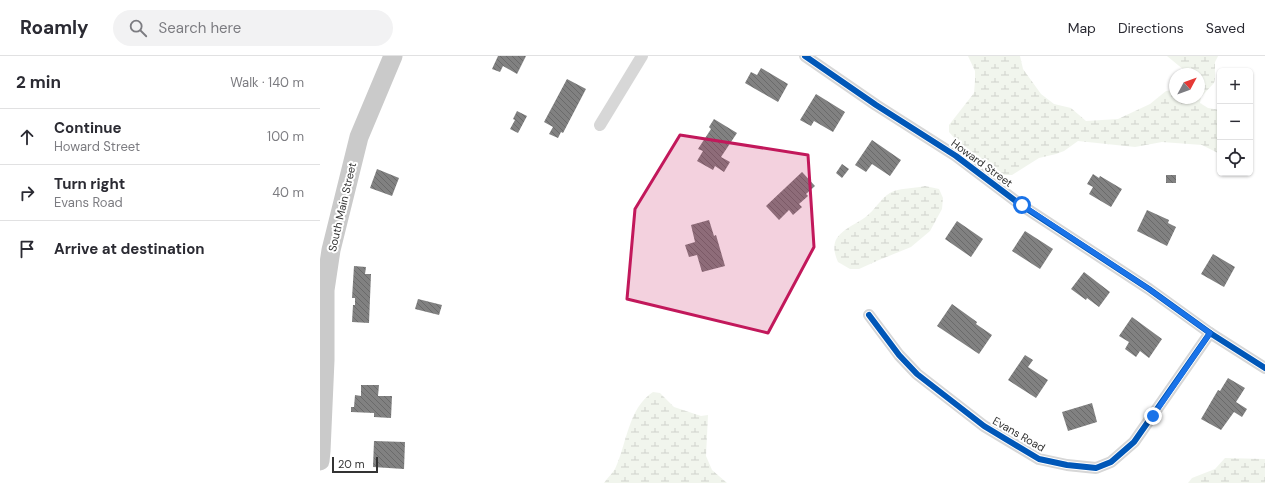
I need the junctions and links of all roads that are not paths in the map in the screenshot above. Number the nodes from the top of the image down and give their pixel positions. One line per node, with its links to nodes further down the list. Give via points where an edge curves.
1 (393, 56): 5 (main road, South Main Street, via 359,137)
2 (642, 56): 4 (street)
3 (805, 56): 7 (street, Howard Street, via 956,156 1022,205 1149,289)
4 (600, 125)
5 (323, 290): 9 (main road, South Main Street, via 325,367)
6 (869, 315): 7 (street, Evans Road, via 917,374 984,426 1039,459 1096,468 1111,462 1134,442)
7 (1210, 333): 8 (street, Howard Street)
8 (1265, 368)
9 (320, 461)

